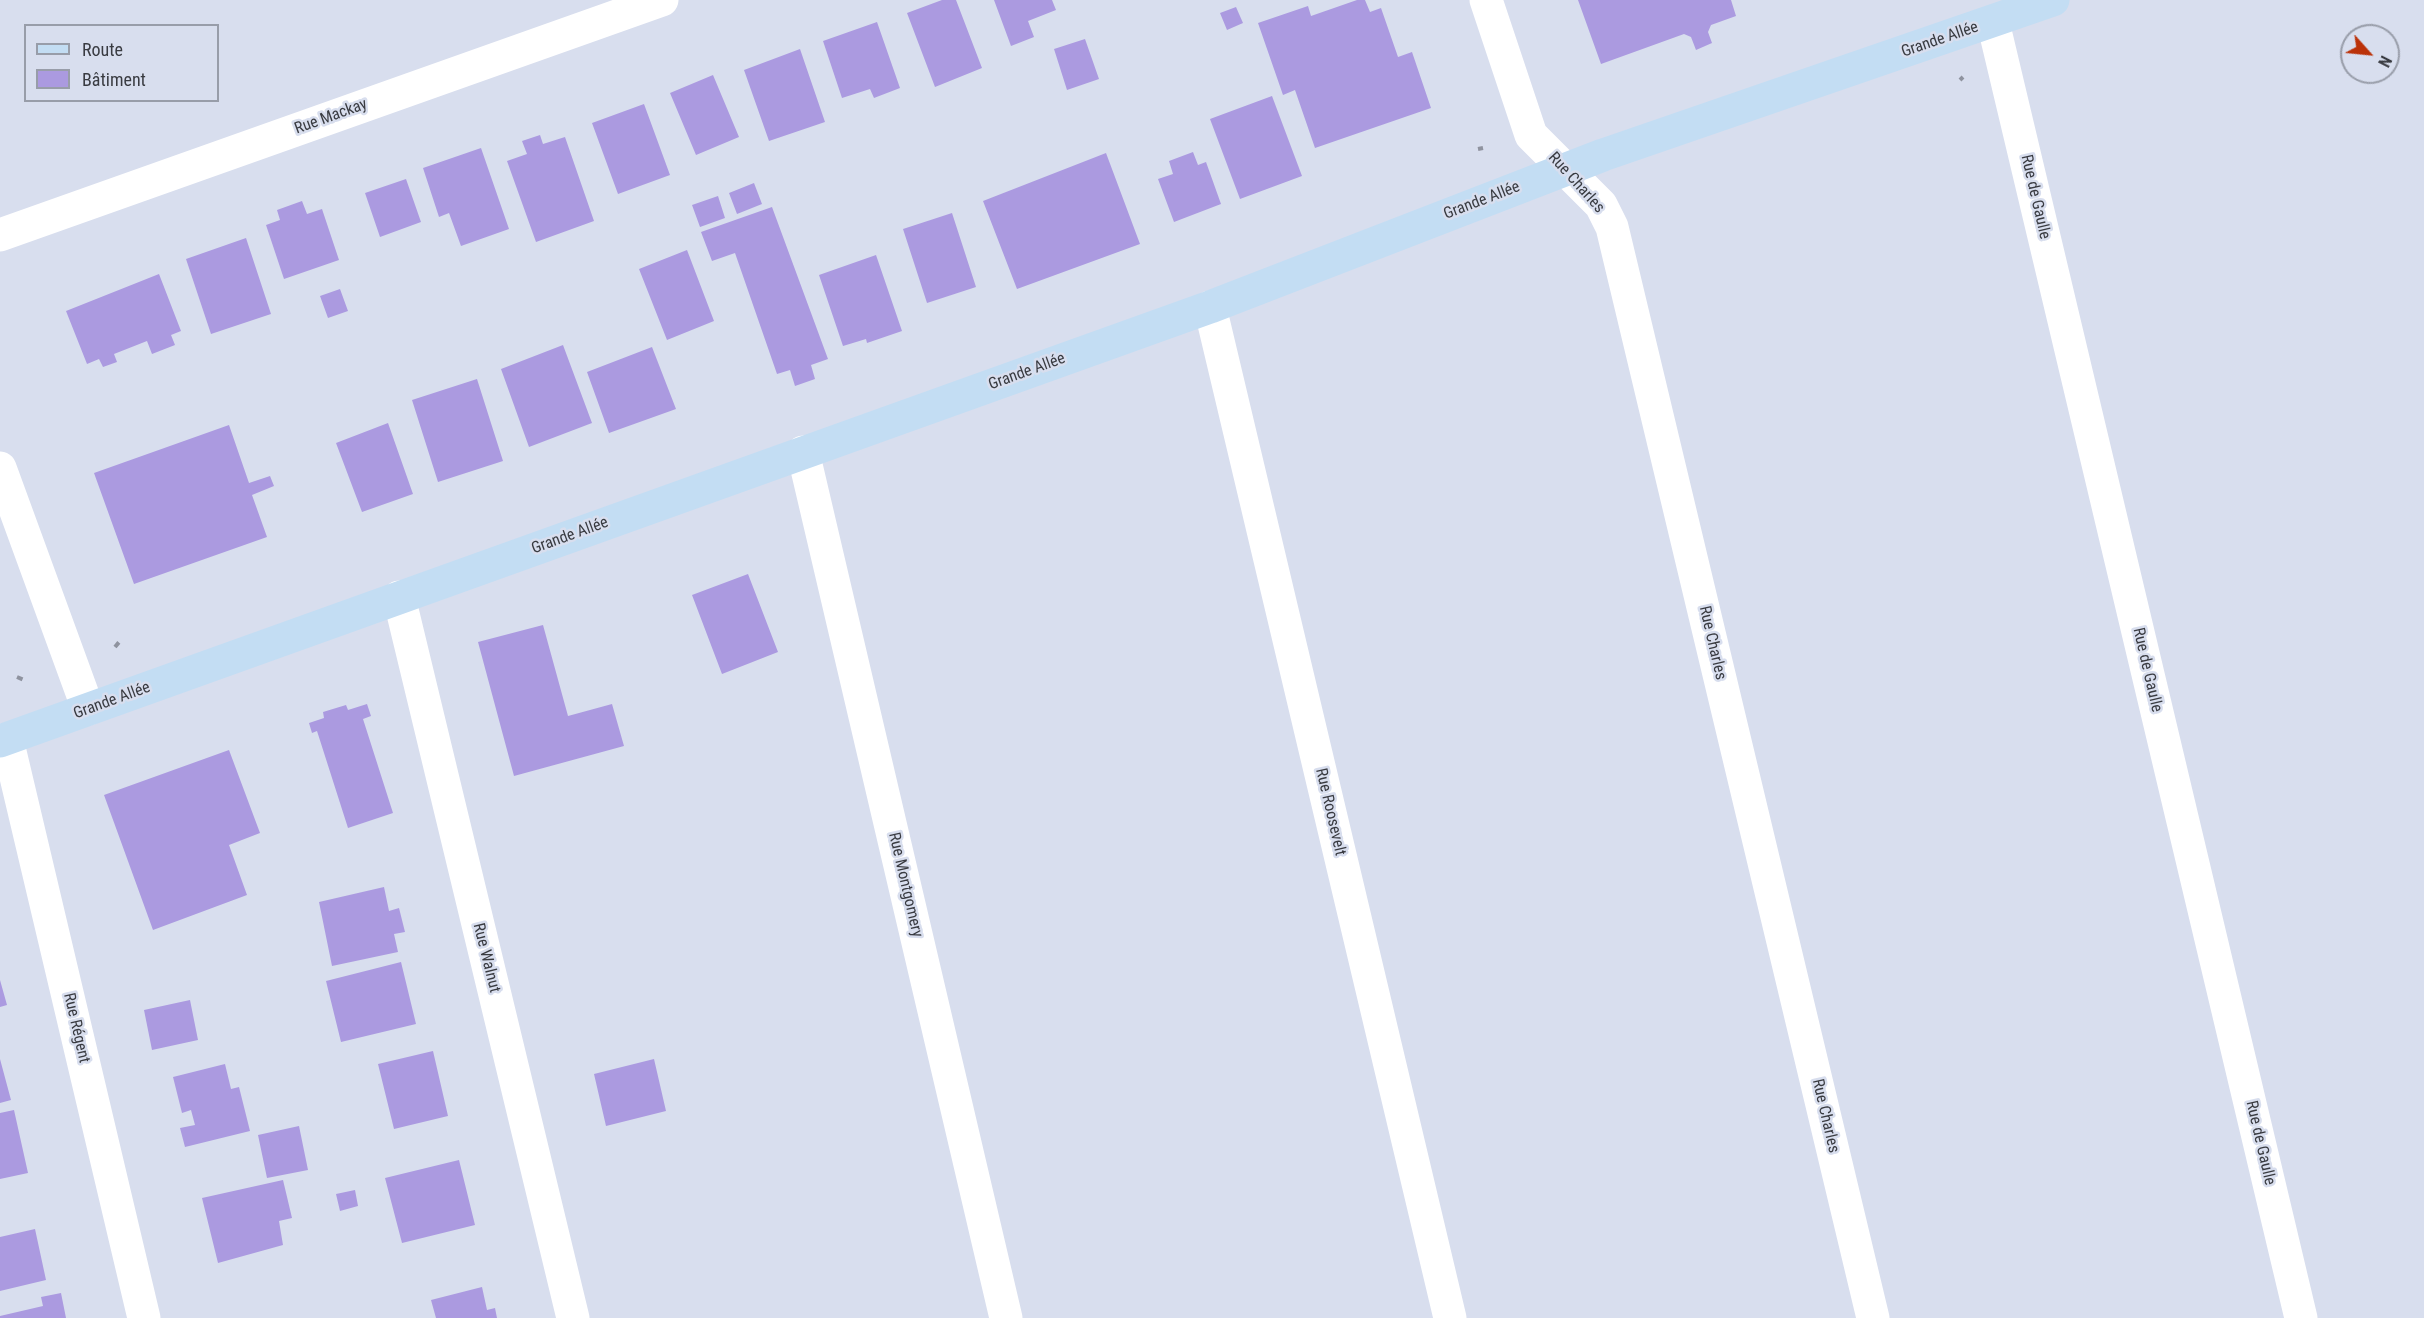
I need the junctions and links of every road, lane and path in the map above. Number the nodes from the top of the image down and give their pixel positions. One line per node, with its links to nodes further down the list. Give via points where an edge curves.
1 (662, 0): 6 (street, Rue Mackay)
2 (1486, 0): 5 (street, Rue Charles, via 1531,135)
3 (2053, 0): 4 (main road, Grande Allée)
4 (1993, 22): 5 (main road, Grande Allée); 22 (street, Rue de Gaulle)
5 (1565, 169): 7 (main road, Grande Allée); 21 (street, Rue Charles, via 1601,205 1612,227)
6 (0, 235)
7 (1210, 307): 8 (main road, Grande Allée); 20 (street, Rue Roosevelt)
8 (803, 452): 10 (main road, Grande Allée); 19 (street, Rue Montgomery)
9 (0, 468): 15 (street)
10 (399, 597): 15 (main road, Grande Allée); 18 (street, Rue Walnut)
11 (120, 641): 12 (path)
12 (115, 647)
13 (17, 677): 14 (path)
14 (24, 680)
15 (88, 710): 16 (main road, Grande Allée)
16 (3, 740): 17 (street, Rue Régent)
17 (144, 1318)
18 (573, 1318)
19 (1006, 1318)
20 (1450, 1318)
21 (1873, 1318)
22 (2301, 1318)

